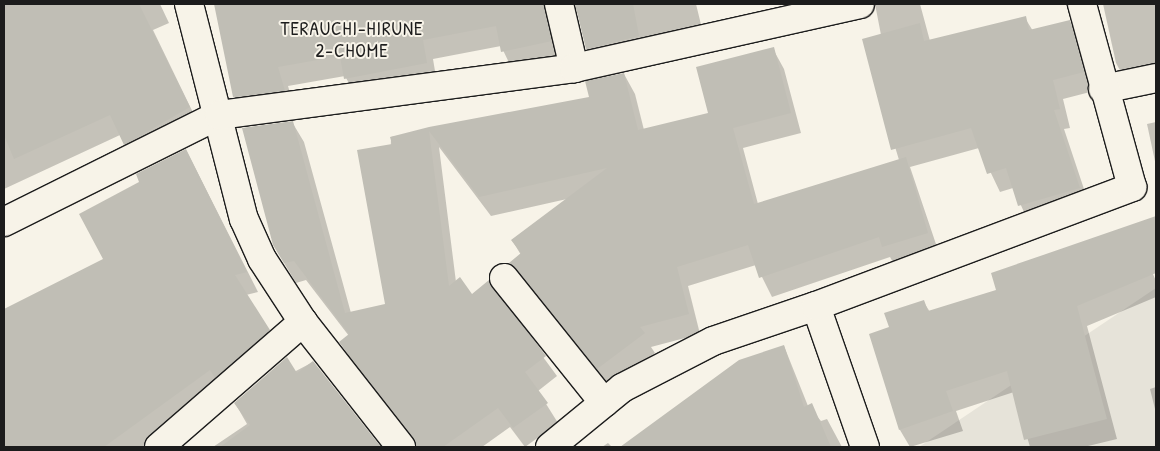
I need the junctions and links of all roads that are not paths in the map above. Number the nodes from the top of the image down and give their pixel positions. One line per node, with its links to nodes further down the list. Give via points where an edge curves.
1 (189, 4): 8 (street)
2 (559, 4): 5 (street)
3 (860, 4): 5 (street)
4 (1082, 4): 7 (street)
5 (574, 68): 8 (street)
6 (1156, 78): 7 (street)
7 (1103, 89): 11 (street, via 1132,187)
8 (219, 115): 9 (street); 12 (street, via 244,219 262,259)
9 (4, 222)
10 (504, 278): 13 (street)
11 (816, 306): 13 (street, via 713,341 622,388); 17 (street)
12 (303, 322): 14 (street); 15 (street)
13 (604, 403): 16 (street)
14 (159, 447)
15 (401, 447)
16 (550, 447)
17 (865, 447)

